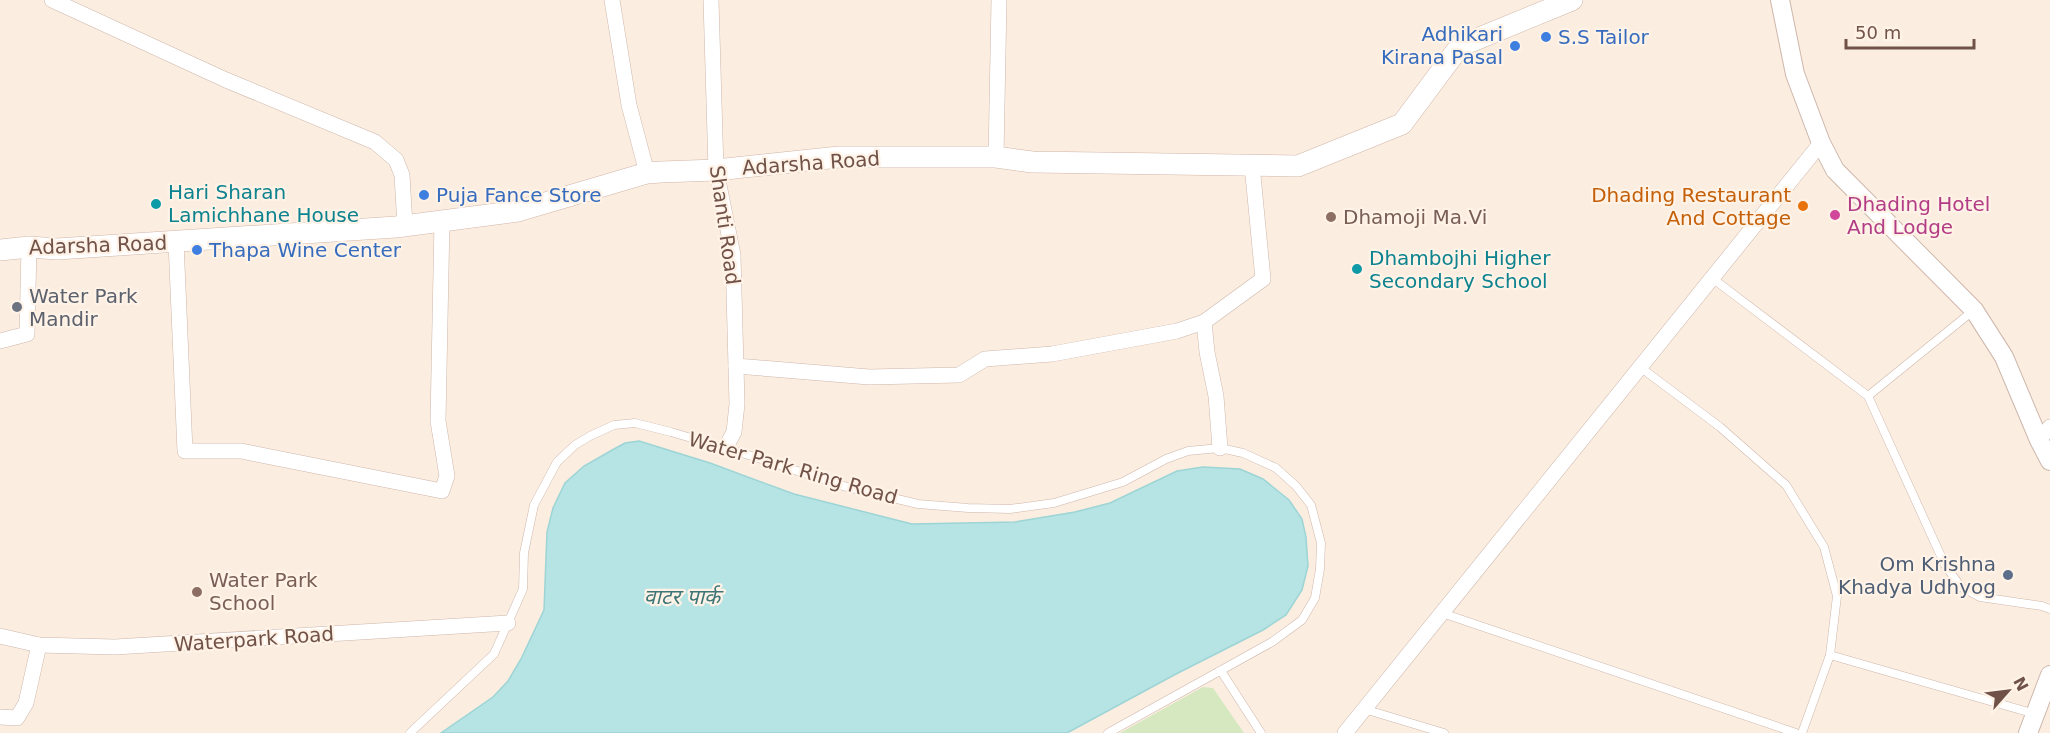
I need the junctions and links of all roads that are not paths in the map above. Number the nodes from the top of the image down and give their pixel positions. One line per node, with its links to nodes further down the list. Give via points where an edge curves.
1 (52, 0): 7 (street)
2 (612, 0): 12 (street, via 629,105)
3 (711, 0): 11 (street, Shanti Road)
4 (999, 0): 9 (street)
5 (1572, 0): 10 (main road, Adarsha Road, via 1460,46 1402,124 1298,166)
6 (1780, 0): 8 (street, via 1795,74)
7 (83, 7): 14 (street, via 236,84 375,142 396,160 399,168)
8 (1821, 143): 18 (street); 19 (street, via 1835,170)
9 (996, 157): 10 (main road, Adarsha Road, via 1032,162); 11 (main road, Adarsha Road, via 839,158)
10 (1252, 165): 20 (street, via 1263,279)
11 (716, 170): 12 (main road, Adarsha Road); 22 (street, Shanti Road, via 733,255)
12 (647, 173): 13 (main road, Adarsha Road, via 518,212)
13 (442, 221): 14 (main road, Adarsha Road); 15 (street, via 438,421 447,476 442,492 241,451 185,452)
14 (405, 226): 15 (main road, Adarsha Road)
15 (176, 242): 16 (main road, Adarsha Road)
16 (29, 247): 17 (main road, Adarsha Road); 21 (street, via 27,334)
17 (0, 250)
18 (1712, 278): 23 (street); 24 (lane)
19 (1974, 310): 24 (lane); 25 (street)
20 (1204, 322): 22 (street, via 1177,331 1052,354 985,359 958,375 869,377); 27 (street)
21 (0, 341)
22 (736, 366): 26 (street, Shanti Road, via 734,432)
23 (1640, 367): 30 (street); 34 (lane, via 1720,427 1786,485 1824,548 1838,597)
24 (1868, 396): 29 (lane, via 1945,565 1961,586 1980,597)
25 (2045, 434): 28 (street)
26 (726, 447): 27 (lane, Water Park Ring Road, via 843,486 918,504 1010,509 1054,503 1123,482 1188,451); 31 (lane, Water Park Ring Road, via 635,423 614,425 575,445 557,462 534,505 524,553 524,589)
27 (1220, 448): 35 (lane, Water Park Ring Road, via 1243,453 1276,468 1296,486 1311,506 1321,543 1315,598 1302,620)
28 (2050, 461)
29 (2050, 609)
30 (1442, 613): 37 (street); 45 (lane)
31 (508, 623): 33 (street, Waterpark Road, via 115,647); 40 (lane, Water Park Ring Road, via 494,654)
32 (0, 636): 33 (street, Waterpark Road)
33 (39, 645): 39 (street, via 26,704 17,718)
34 (1830, 655): 38 (lane); 46 (lane)
35 (1221, 671): 41 (lane, Water Park Ring Road); 42 (lane)
36 (2050, 675): 38 (street)
37 (1364, 709): 43 (street); 44 (lane)
38 (2035, 714): 47 (street)
39 (0, 717)
40 (410, 733)
41 (1108, 733)
42 (1261, 733)
43 (1345, 733)
44 (1444, 733)
45 (1796, 733)
46 (1802, 733)
47 (2028, 733)

